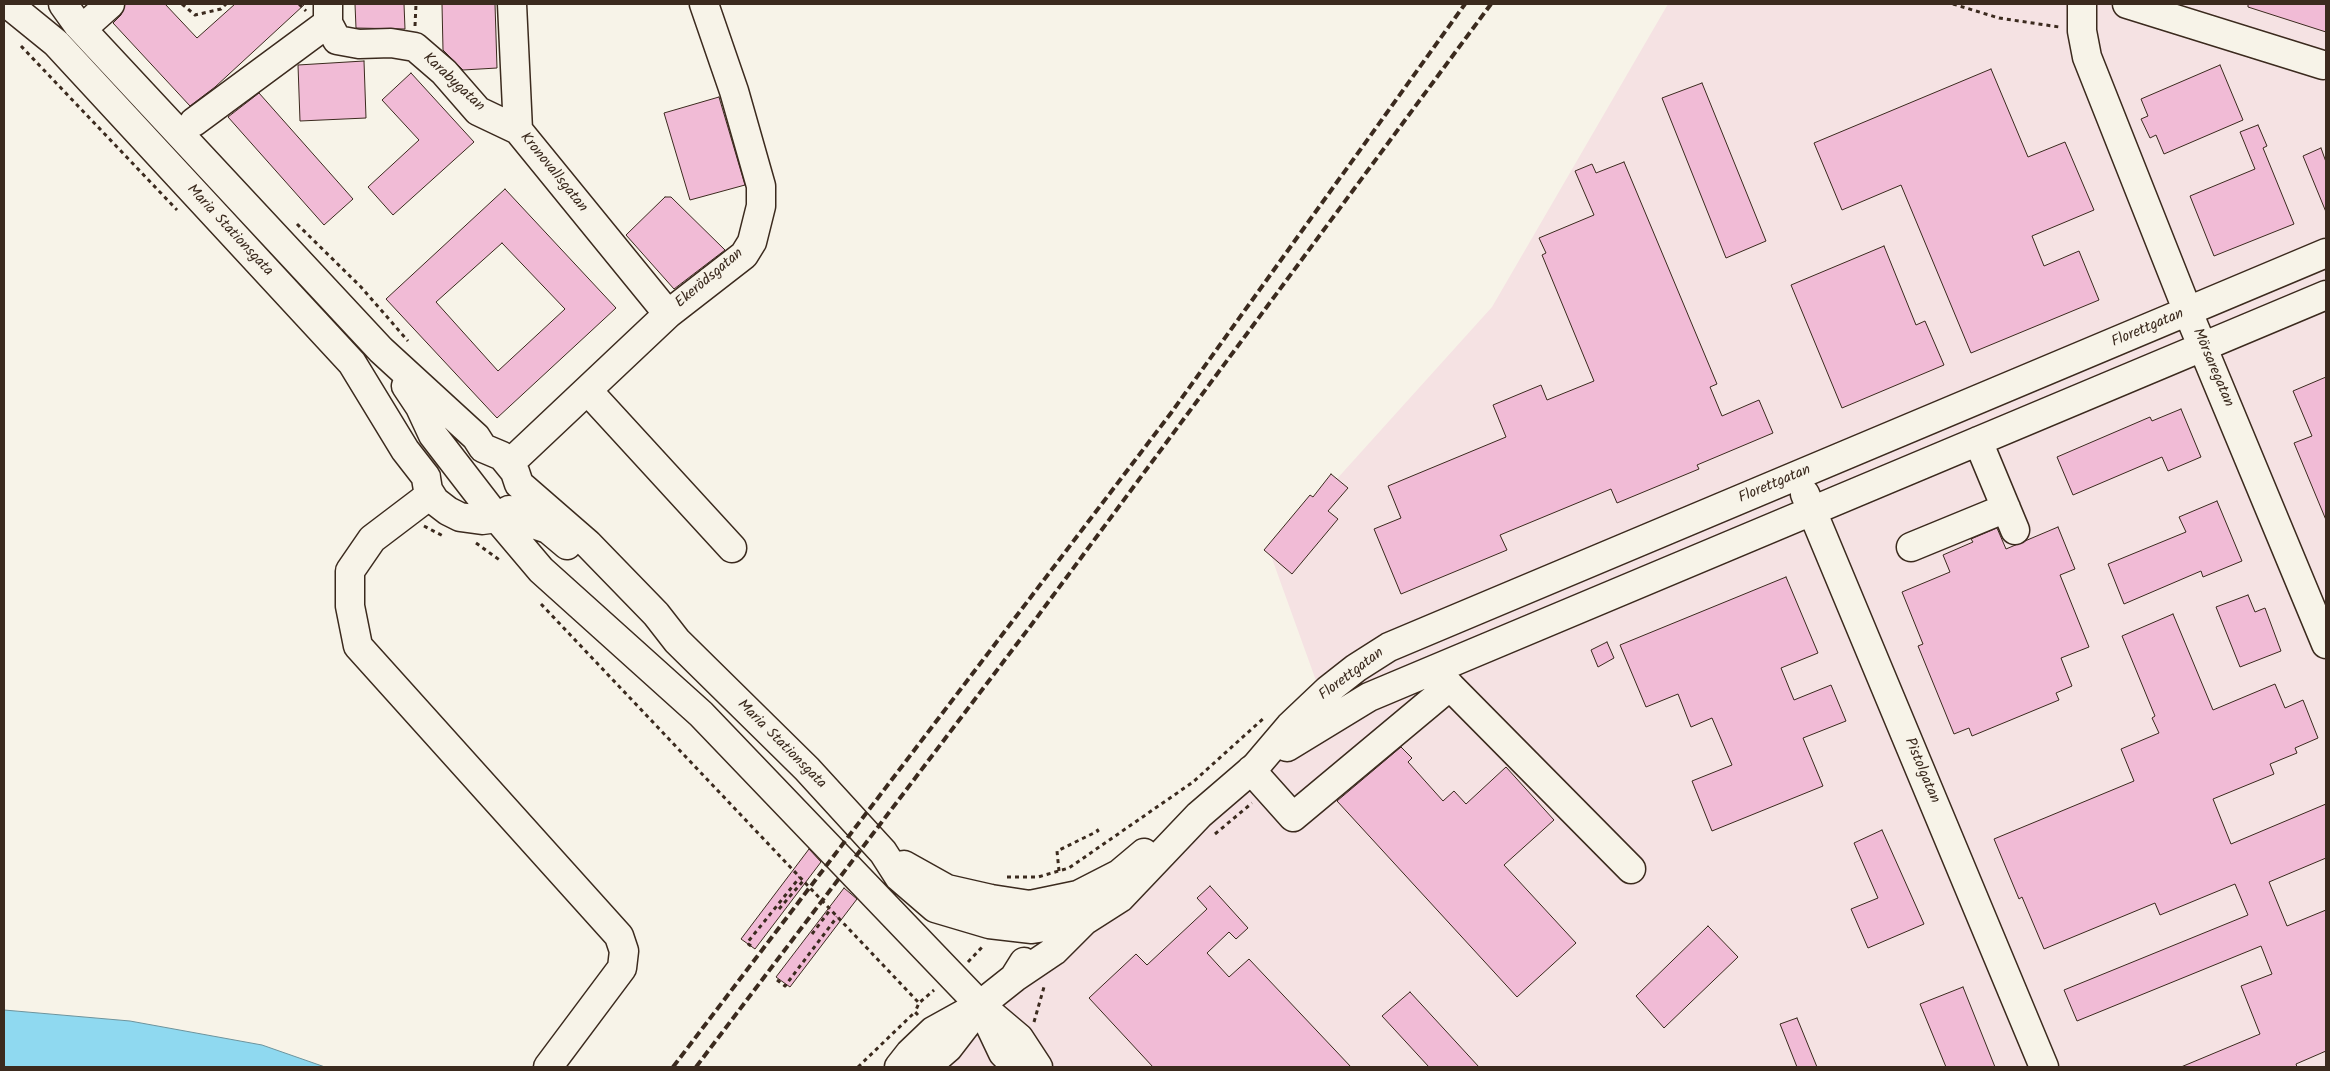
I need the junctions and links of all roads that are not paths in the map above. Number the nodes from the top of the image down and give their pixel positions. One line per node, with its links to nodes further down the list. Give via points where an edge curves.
1 (8, 4): 11 (street, Maria Stationsgata)
2 (32, 4): 11 (street, via 48,23)
3 (47, 4): 10 (street, Maria Stationsgata, via 55,12)
4 (110, 4): 10 (street)
5 (512, 4): 14 (street, Kronovallsgatan)
6 (704, 4): 18 (street, Ekerödsgatan, via 734,91 761,186 761,206 752,242 744,254)
7 (2082, 4): 17 (street, Mörsaregatan, via 2082,31 2087,57)
8 (2127, 4): 12 (street)
9 (328, 13): 13 (street); 14 (street, Karabygatan, via 337,40 415,47 444,72 478,111)
10 (74, 19): 20 (street, Maria Stationsgata)
11 (56, 43): 21 (street, Maria Stationsgata)
12 (2323, 66)
13 (194, 122)
14 (518, 130): 18 (street, Kronovallsgatan)
15 (2326, 253): 17 (street, Florettgatan)
16 (2326, 295): 19 (street, Florettgatan)
17 (2188, 312): 19 (street, Mörsaregatan); 27 (street, Florettgatan)
18 (668, 314): 22 (street, Ekerödsgatan)
19 (2203, 347): 23 (street, Florettgatan); 34 (street, Mörsaregatan)
20 (381, 350): 24 (street, via 420,407); 25 (street, Maria Stationsgata, via 476,437)
21 (352, 363): 24 (street); 28 (street, Maria Stationsgata)
22 (588, 391): 26 (street, Ekerödsgatan); 32 (street)
23 (1978, 441): 29 (street, Florettgatan); 31 (street, via 2011,519)
24 (439, 443): 25 (street, Maria Stationsgata); 28 (street, via 431,463); 30 (street)
25 (483, 448): 26 (street, Maria Stationsgata, via 502,456)
26 (514, 474): 30 (street, via 518,496); 33 (street, Maria Stationsgata, via 656,614)
27 (1797, 475): 29 (street, Pistolgatan); 36 (street, Florettgatan, via 1389,647 1328,690 1290,726)
28 (428, 486): 30 (street, Maria Stationsgata, via 441,506 460,517 482,520); 44 (street, via 372,539 350,572 350,606 358,646 619,936 624,951 622,968)
29 (1812, 511): 35 (street, Florettgatan); 49 (street, Pistolgatan)
30 (501, 516): 33 (street, Maria Stationsgata, via 548,529 660,633); 43 (street, via 542,570 713,727)
31 (1911, 547)
32 (732, 548)
33 (676, 641): 40 (street, Maria Stationsgata, via 807,769 883,852 899,876 935,908)
34 (2326, 644)
35 (1442, 678): 36 (street, Florettgatan, via 1369,697 1340,713); 36 (street, via 1293,817); 38 (street)
36 (1258, 775): 37 (street, Florettgatan)
37 (1207, 825): 39 (street, Florettgatan, via 1154,845 1119,874); 41 (street, Florettgatan, via 1120,898)
38 (1631, 870)
39 (1078, 895): 40 (street, Maria Stationsgata)
40 (1031, 917): 41 (street, Maria Stationsgata); 42 (street, via 1025,961)
41 (1084, 921): 42 (street, Florettgatan, via 1054,951)
42 (1014, 978): 43 (street, Florettgatan)
43 (980, 1005): 45 (street, via 933,1031); 46 (street, via 948,1048); 47 (street, via 1003,1054); 48 (street, via 1019,1038)
44 (548, 1067)
45 (899, 1067)
46 (926, 1067)
47 (1017, 1067)
48 (1038, 1067)
49 (2044, 1067)

